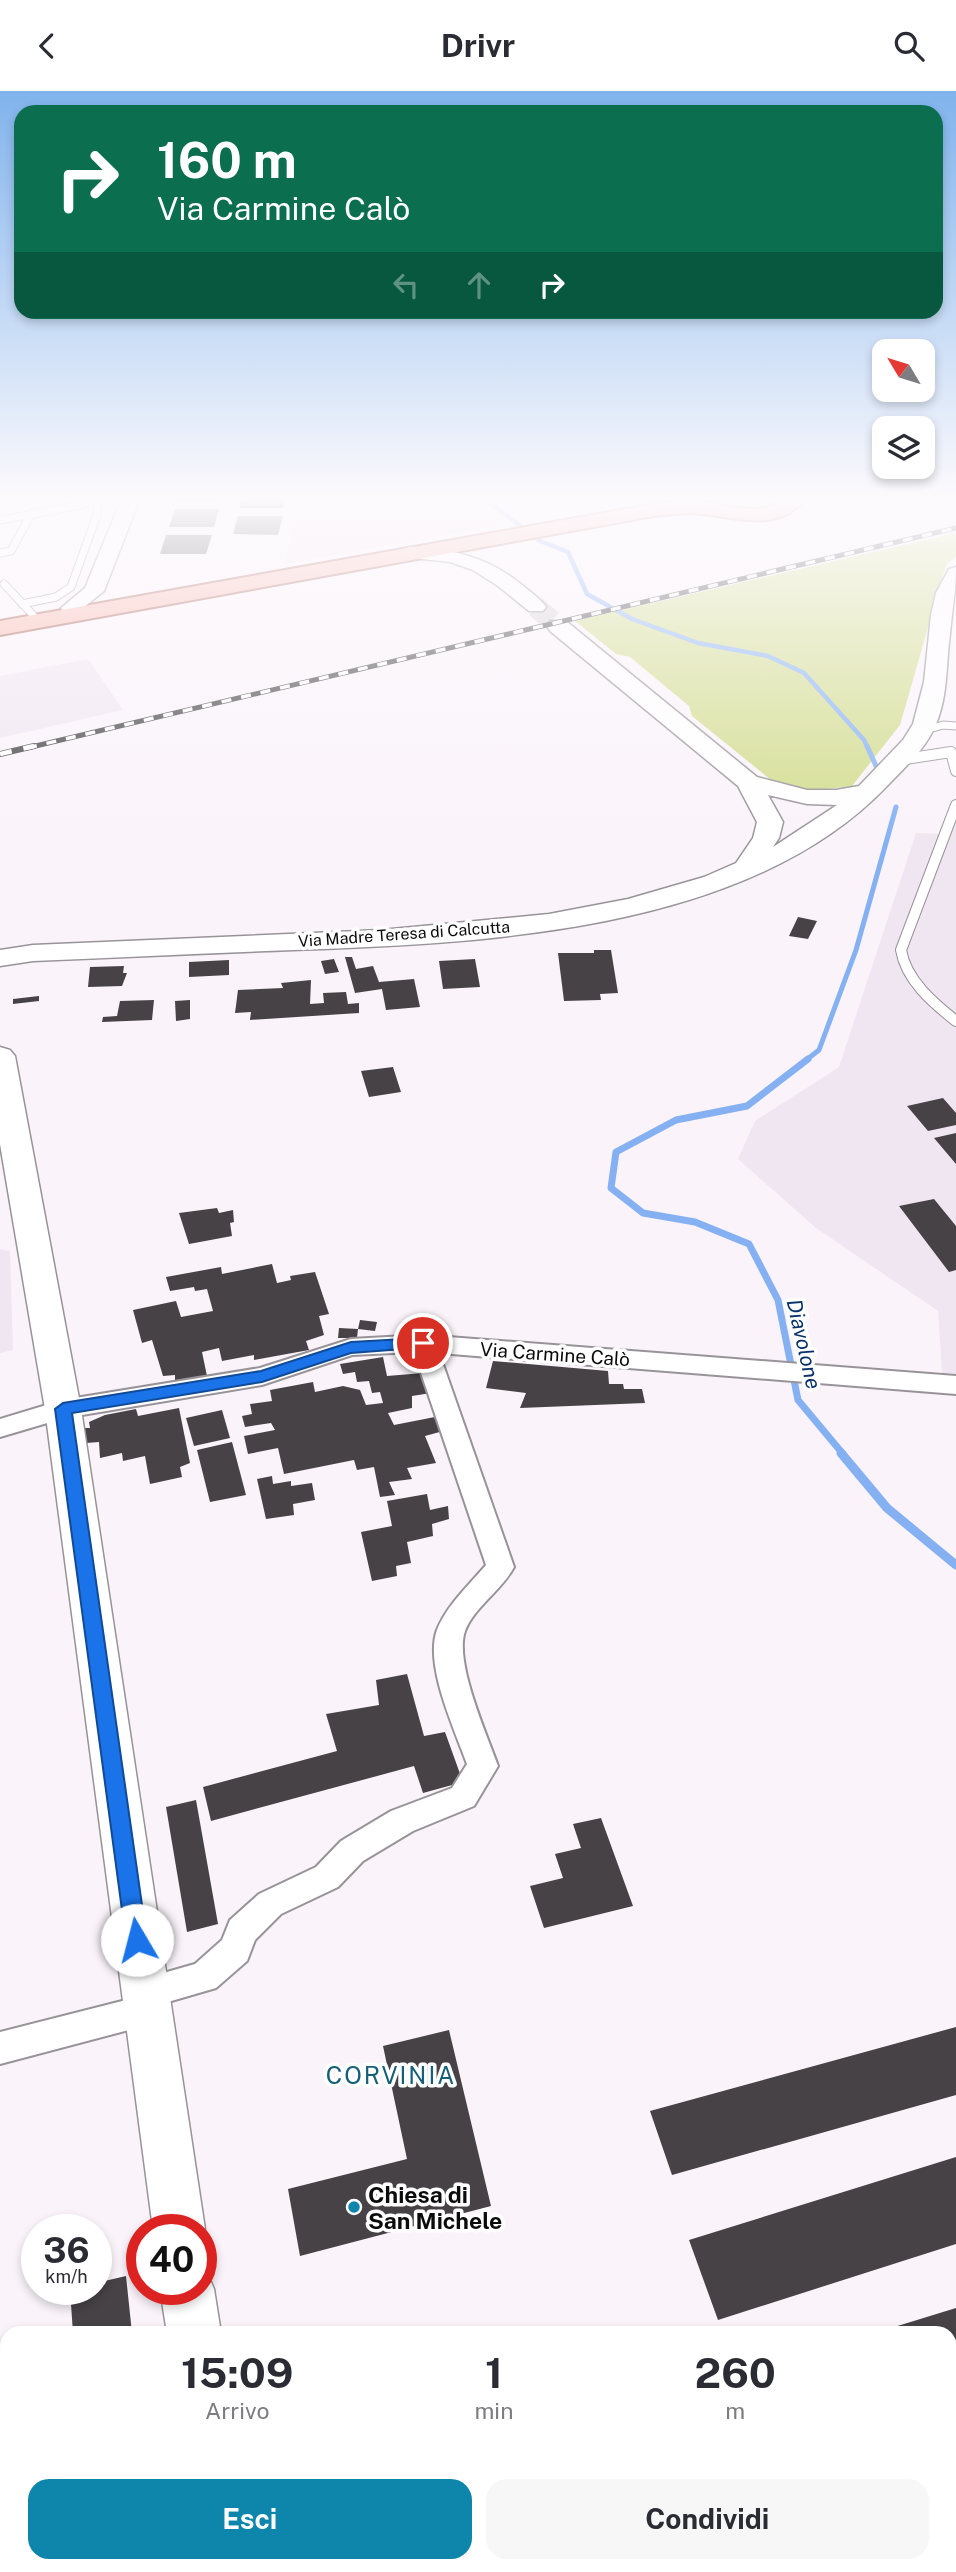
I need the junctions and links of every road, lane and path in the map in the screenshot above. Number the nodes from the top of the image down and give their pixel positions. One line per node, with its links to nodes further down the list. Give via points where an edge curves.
1 (18, 614): 4 (main road)
2 (78, 614): 6 (main road)
3 (943, 614): 7 (street, Via Madre Teresa di Calcutta)
4 (0, 621)
5 (558, 627): 13 (street)
6 (0, 628)
7 (938, 706): 8 (lane); 9 (street, Via Madre Teresa di Calcutta)
8 (956, 725): 9 (lane, via 943,725)
9 (925, 738): 10 (lane); 11 (street, Via Madre Teresa di Calcutta)
10 (953, 753): 11 (lane); 12 (lane)
11 (899, 760): 14 (street, Via Madre Teresa di Calcutta)
12 (956, 771)
13 (748, 782): 15 (street); 17 (street)
14 (871, 789): 15 (street, via 852,796); 18 (street, Via Madre Teresa di Calcutta)
15 (809, 799): 18 (street, via 819,804)
16 (956, 805): 21 (lane, via 901,950 907,972)
17 (770, 822): 18 (street, via 795,829); 19 (street, via 766,838)
18 (826, 827): 19 (street, Via Madre Teresa di Calcutta)
19 (744, 870): 20 (street, Via Madre Teresa di Calcutta, via 626,907 501,929)
20 (0, 958)
21 (956, 1021)
22 (0, 1056): 25 (street)
23 (423, 1343): 24 (street, Via Carmine Calò); 25 (street, Via Carmine Calò, via 351,1347 262,1376); 27 (street, via 500,1567 451,1630 447,1648 483,1766 463,1797 402,1821 352,1851 327,1877 270,1904 242,1931 235,1950 204,1976)
24 (956, 1385)
25 (63, 1409): 26 (street, Via Carmine Calò); 27 (street)
26 (0, 1428)
27 (146, 2002): 28 (street); 29 (street)
28 (0, 2047)
29 (177, 2214)
30 (190, 2305): 31 (street)
31 (193, 2326)

